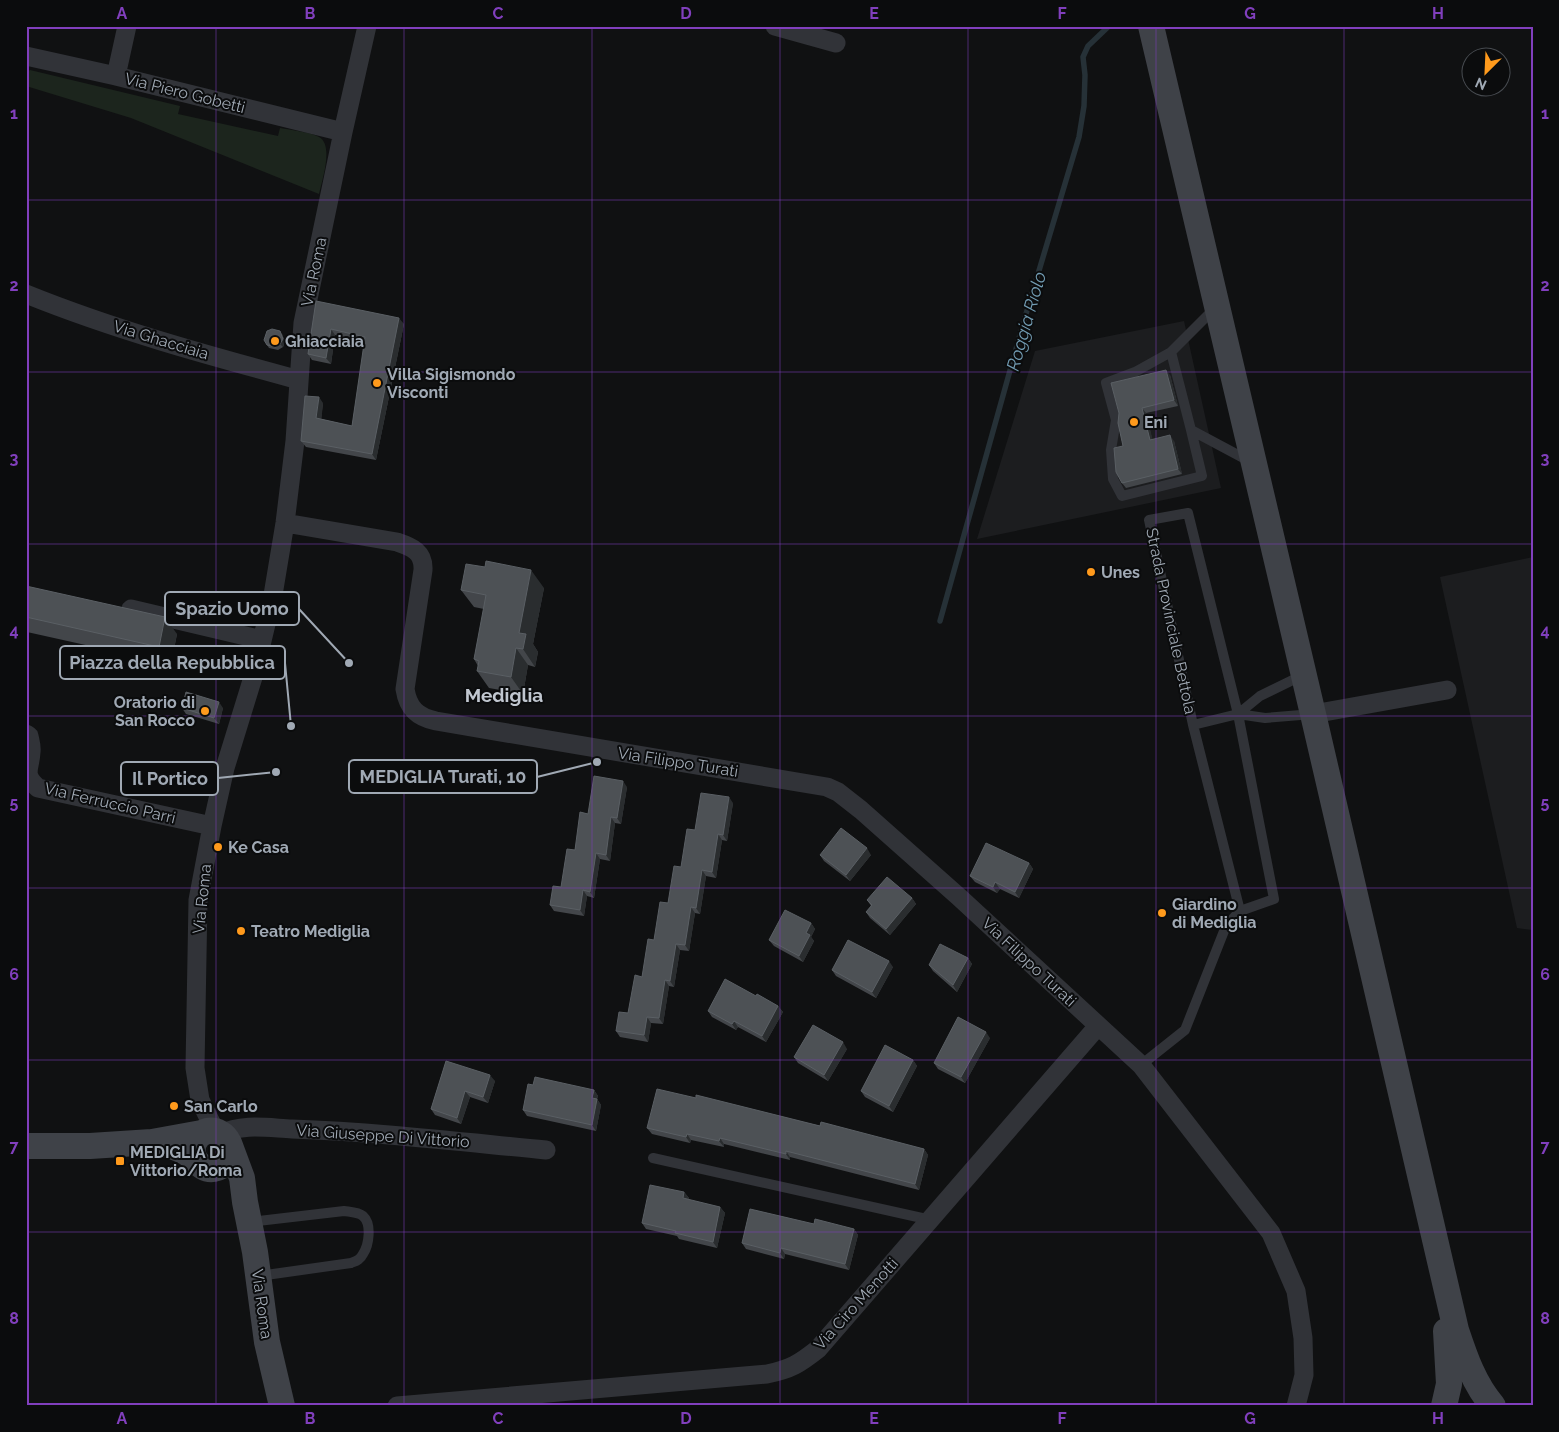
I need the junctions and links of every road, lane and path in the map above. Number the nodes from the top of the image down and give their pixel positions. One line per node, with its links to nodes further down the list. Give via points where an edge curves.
1 (127, 26): 7 (street)
2 (367, 26): 8 (street, Via Roma)
3 (774, 26): 5 (street)
4 (1151, 26): 10 (street)
5 (836, 43)
6 (26, 56): 7 (street, Via Piero Gobetti)
7 (116, 76): 8 (street, Via Piero Gobetti)
8 (343, 132): 12 (street, Via Roma, via 305,314)
9 (26, 294): 12 (street, Via Ghacciaia, via 167,344)
10 (1217, 306): 11 (lane); 14 (street)
11 (1171, 352): 13 (lane); 13 (lane, via 1135,372 1106,383 1116,420 1111,450 1113,479 1122,496 1202,476)
12 (299, 380): 15 (street, Via Roma)
13 (1191, 430): 14 (lane)
14 (1254, 463): 18 (street)
15 (284, 523): 17 (street, Via Roma); 26 (street, Via Filippo Turati, via 396,542 413,548 421,555 423,577 405,688 410,706 418,715 436,722 833,789 952,891)
16 (131, 609): 17 (street)
17 (262, 640): 24 (street, Via Roma)
18 (1304, 674): 20 (lane, via 1260,696); 21 (street)
19 (1447, 690): 21 (street)
20 (1238, 714): 21 (lane, via 1265,718); 22 (lane); 22 (lane, Strada Provinciale Bettola, via 1188,513 1148,520); 25 (lane, Strada Provinciale Bettola, via 1274,899)
21 (1314, 714): 36 (street)
22 (1193, 725): 25 (lane, Strada Provinciale Bettola)
23 (26, 734): 24 (street, Via Ferruccio Parri, via 32,750 27,774 38,788)
24 (212, 826): 28 (street, Via Roma, via 198,900 194,1040 200,1100)
25 (1240, 911): 27 (lane, via 1226,926 1185,1030)
26 (1098, 1026): 27 (street, Via Filippo Turati); 35 (street, Via Ciro Menotti)
27 (1141, 1065): 40 (street, Via Filippo Turati, via 1271,1233 1296,1291 1303,1338 1304,1375)
28 (218, 1135): 29 (street, Via Giuseppe Di Vittorio); 31 (street, Via Giuseppe Di Vittorio, via 232,1128 247,1127 324,1130); 33 (street, via 198,1136 193,1154); 34 (street, Via Roma, via 240,1172)
29 (152, 1142): 30 (street, Via Giuseppe Di Vittorio); 33 (street, Via Giuseppe Di Vittorio, via 186,1152)
30 (26, 1146)
31 (546, 1150)
32 (653, 1158): 35 (lane)
33 (201, 1165): 34 (street, via 227,1181 240,1194)
34 (247, 1212): 37 (street, Via Roma); 37 (lane, via 344,1211 355,1212 367,1222 366,1248 358,1261)
35 (931, 1220): 39 (street, Via Ciro Menotti, via 818,1349 787,1370)
36 (1439, 1258): 41 (street, via 1449,1384); 42 (street, via 1468,1367)
37 (259, 1276): 38 (street, Via Roma, via 267,1342)
38 (282, 1406)
39 (397, 1406)
40 (1296, 1406)
41 (1444, 1406)
42 (1493, 1406)

